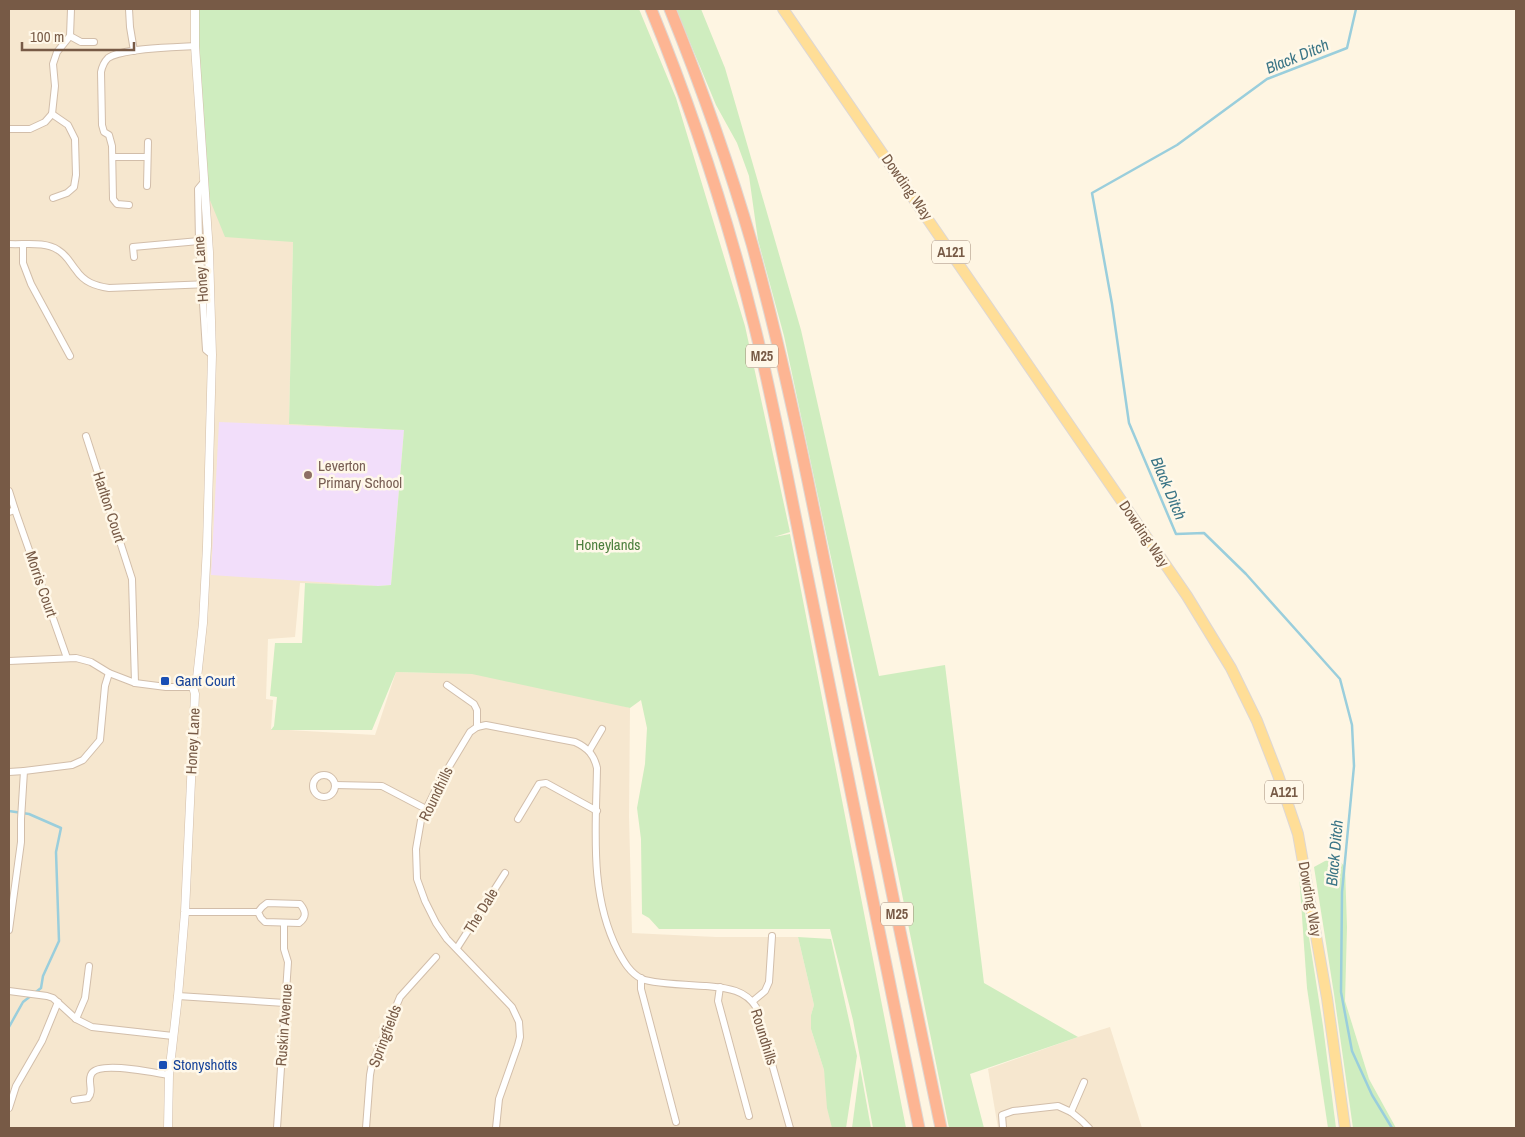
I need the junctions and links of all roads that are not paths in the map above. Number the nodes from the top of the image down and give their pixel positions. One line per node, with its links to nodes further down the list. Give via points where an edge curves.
1 (71, 9): 7 (street)
2 (129, 9): 10 (street)
3 (195, 9): 9 (street, Honey Lane)
4 (651, 9): 75 (highway, M25, via 710,168 754,326)
5 (670, 9): 76 (highway, M25, via 728,167 773,326)
6 (783, 9): 79 (main road, Dowding Way / A121, via 1187,596 1231,668 1253,712 1298,834 1327,998)
7 (70, 36): 8 (street, via 80,42); 11 (street, via 57,52 53,64 56,86)
8 (94, 42)
9 (195, 46): 10 (street); 16 (street, Honey Lane)
10 (134, 51): 15 (street, via 108,59 101,72 102,125 109,135)
11 (52, 114): 12 (street, via 30,129); 18 (street, via 68,125 75,139 76,175 74,187)
12 (9, 129)
13 (148, 142): 14 (street)
14 (148, 157): 15 (street); 17 (street)
15 (113, 158): 19 (street, via 113,199 117,204)
16 (203, 183): 20 (street, Honey Lane, via 198,188); 24 (street, Honey Lane)
17 (147, 186)
18 (53, 198)
19 (129, 205)
20 (199, 242): 23 (street, via 133,247); 24 (street, Honey Lane)
21 (9, 244): 22 (street)
22 (23, 244): 24 (street, via 58,249 86,281 97,286); 25 (street, via 23,263)
23 (134, 257)
24 (206, 284): 34 (street, Honey Lane, via 212,355 207,546 197,678)
25 (70, 356)
26 (86, 436): 32 (street, Harlton Court, via 132,579)
27 (9, 491): 28 (street, Morris Court)
28 (12, 511): 29 (street, Morris Court)
29 (67, 658): 30 (street); 31 (street, via 91,662)
30 (9, 661)
31 (109, 673): 32 (street); 38 (street, via 100,740 83,760 72,765)
32 (135, 683): 34 (street)
33 (448, 685): 35 (street, via 474,704)
34 (193, 687): 46 (street, Honey Lane, via 196,694)
35 (477, 727): 37 (street, via 486,725 575,742); 41 (street, Roundhills, via 470,732)
36 (602, 729): 37 (street)
37 (589, 751): 42 (street, via 597,768)
38 (24, 771): 39 (street); 45 (street, via 21,842)
39 (9, 772)
40 (335, 785): 41 (street, via 382,786)
41 (426, 809): 51 (street, Roundhills, via 416,849 418,879 436,922)
42 (597, 811): 43 (street, via 546,783 539,784); 54 (street, via 597,882 602,910 625,964)
43 (518, 819)
44 (505, 873): 51 (street, The Dale)
45 (11, 905): 49 (street)
46 (185, 912): 47 (street); 57 (street, Honey Lane)
47 (258, 912): 48 (street, via 265,922); 48 (street, via 266,903 300,904 305,915 303,920)
48 (284, 923): 60 (street, Ruskin Avenue, via 284,949 288,962)
49 (9, 930)
50 (772, 936): 58 (street, via 768,982 765,991)
51 (457, 948): 73 (street, Roundhills, via 512,1007 518,1022 520,1037 499,1099)
52 (436, 957): 72 (street, Springfields, via 400,997 372,1064)
53 (89, 966): 61 (street, via 85,998)
54 (641, 978): 55 (street, Roundhills); 69 (street)
55 (720, 988): 58 (street, Roundhills, via 740,992); 68 (street, via 718,1001)
56 (9, 992): 59 (street, via 53,998)
57 (178, 996): 60 (street); 62 (street, Honey Lane)
58 (753, 1001): 74 (street, Roundhills)
59 (58, 1002): 61 (street); 66 (street, via 42,1041 16,1086)
60 (285, 1003): 71 (street, Ruskin Avenue)
61 (76, 1019): 62 (street, via 92,1027)
62 (173, 1036): 63 (street, Honey Lane)
63 (169, 1075): 65 (street, via 133,1069 94,1070 90,1080 91,1096); 70 (street, Honey Lane)
64 (1084, 1082): 67 (street)
65 (74, 1100)
66 (9, 1108)
67 (1071, 1112): 77 (street, via 1058,1106 1013,1111 1002,1115); 78 (street)
68 (749, 1116)
69 (676, 1122)
70 (168, 1128)
71 (277, 1128)
72 (366, 1128)
73 (496, 1128)
74 (790, 1128)
75 (918, 1128)
76 (941, 1128)
77 (1003, 1128)
78 (1089, 1128)
79 (1345, 1128)

